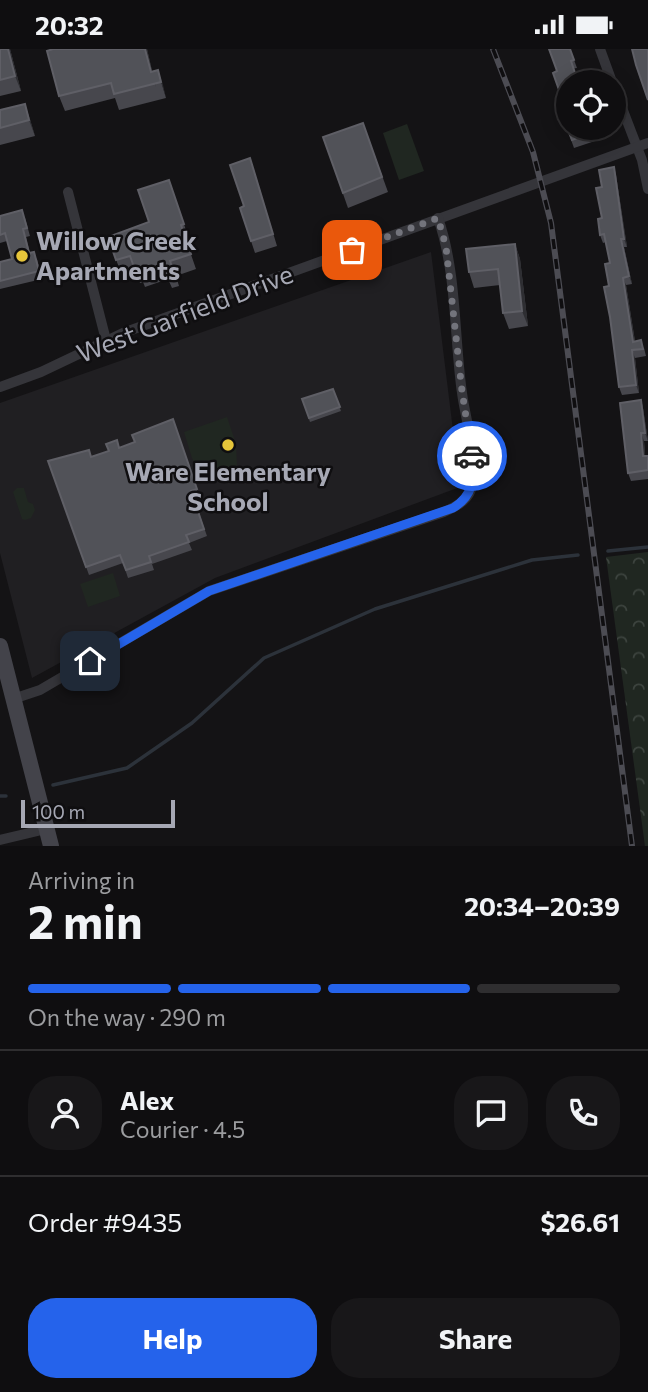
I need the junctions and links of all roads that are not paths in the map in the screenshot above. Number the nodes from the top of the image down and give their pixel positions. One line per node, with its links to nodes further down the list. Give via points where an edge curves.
1 (600, 49): 2 (street)
2 (608, 70)
3 (626, 111): 4 (street)
4 (643, 145): 5 (street); 7 (street, West Garfield Drive)
5 (648, 188)
6 (68, 192): 8 (street)
7 (438, 218): 8 (street, West Garfield Drive); 11 (street, via 446,247 474,467 471,490 461,503 209,591 40,690)
8 (106, 340): 9 (street, West Garfield Drive)
9 (0, 387)
10 (0, 646): 11 (main road)
11 (13, 699): 12 (main road)
12 (46, 829): 13 (street); 14 (main road)
13 (0, 841)
14 (51, 846)

